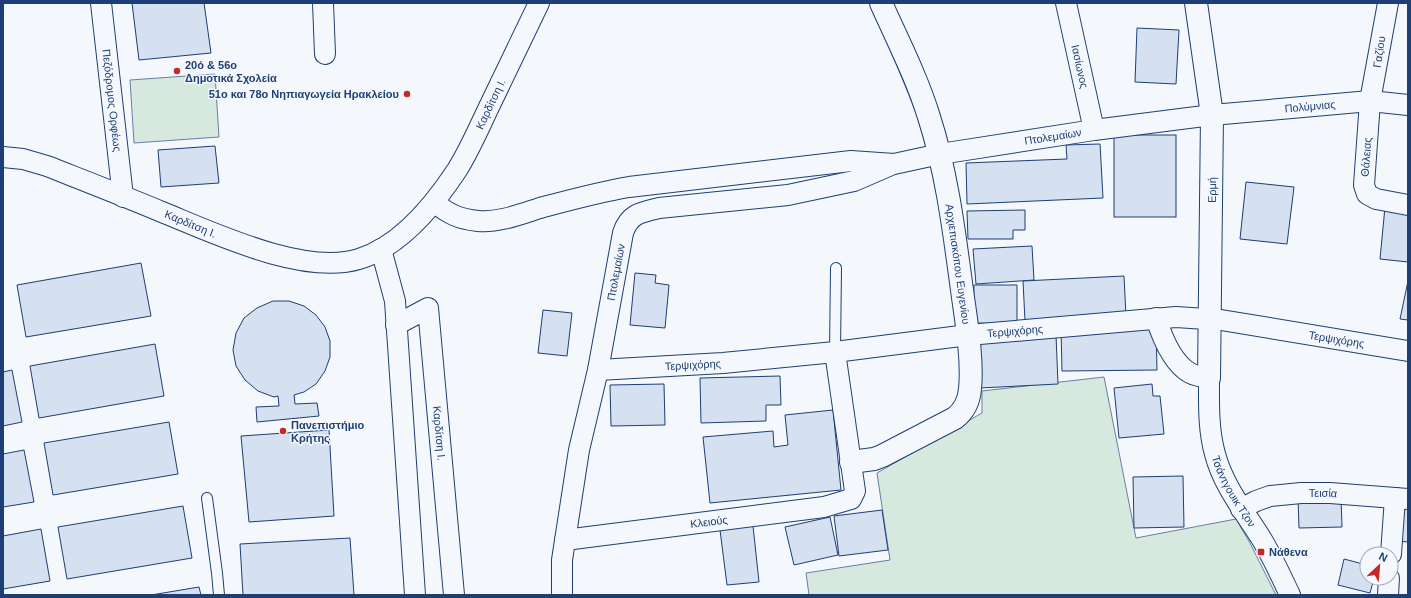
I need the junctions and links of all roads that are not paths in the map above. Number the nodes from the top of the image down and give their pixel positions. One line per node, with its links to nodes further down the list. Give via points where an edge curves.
1 (101, 3): 17 (street, Πεζόδρομος Ορφέως)
2 (323, 3): 8 (street)
3 (539, 3): 18 (street, Καρδίτση Ι., via 462,162)
4 (881, 3): 13 (street, Αρχιεπισκόπου Ευγενίου, via 928,112)
5 (1066, 3): 12 (street, Ιασίωνος)
6 (1196, 3): 11 (street, Ερμή)
7 (1388, 3): 9 (street, Γαζίου)
8 (325, 54)
9 (1370, 101): 10 (street, Πολύμνιας); 11 (street, Πολύμνιας); 19 (street, Θάλειας, via 1364,185 1368,194 1376,199)
10 (1408, 105)
11 (1212, 115): 12 (street, Πτολεμαίων); 24 (street, Ερμή)
12 (1094, 130): 13 (street, Πτολεμαίων)
13 (940, 154): 15 (street, Πτολεμαίων); 26 (street, Αρχιεπισκόπου Ευγενίου, via 953,222)
14 (3, 157): 17 (street, Καρδίτση Ι., via 35,162)
15 (894, 164): 16 (street, Πτολεμαίων, via 851,161); 20 (street, Πτολεμαίων, via 854,181 788,195 688,204)
16 (630, 187): 18 (street, Πτολεμαίων, via 609,190 517,215 479,221 448,214); 20 (street)
17 (123, 197): 21 (street, Καρδίτση Ι., via 220,235 294,259 321,263 349,261)
18 (434, 202): 21 (street, Καρδίτση Ι., via 412,226)
19 (1408, 205)
20 (639, 214): 29 (street, Πτολεμαίων, via 628,221 623,233)
21 (381, 249): 25 (street, via 395,301)
22 (836, 268): 28 (lane)
23 (1156, 318): 24 (street, Τερψιχόρης); 26 (street, Τερψιχόρης); 30 (street, via 1179,364 1197,376)
24 (1210, 319): 27 (street, Τερψιχόρης); 30 (street, Ερμή)
25 (396, 325): 38 (street); 39 (street, Καρδίτση Ι., via 428,308)
26 (968, 335): 28 (street, Τερψιχόρης); 31 (street, Αρχιεπισκόπου Ευγενίου, via 970,389 967,403 960,414 882,456)
27 (1408, 351)
28 (835, 352): 29 (street, Τερψιχόρης, via 723,363); 31 (street)
29 (598, 370): 35 (street, Πτολεμαίων, via 579,450)
30 (1209, 378): 34 (street, Τσάντγουικ Τζον, via 1213,446 1219,467)
31 (851, 462): 35 (street, Κλειούς, via 855,491 851,499 824,507)
32 (207, 498): 37 (lane)
33 (1402, 498): 34 (street, Τεισία, via 1330,493 1280,494 1263,498); 36 (street)
34 (1241, 509): 41 (street, Τσάντγουικ Τζον, via 1270,554)
35 (565, 540): 40 (street, Πτολεμαίων)
36 (1393, 546)
37 (219, 595)
38 (416, 595)
39 (454, 595)
40 (562, 595)
41 (1290, 595)

